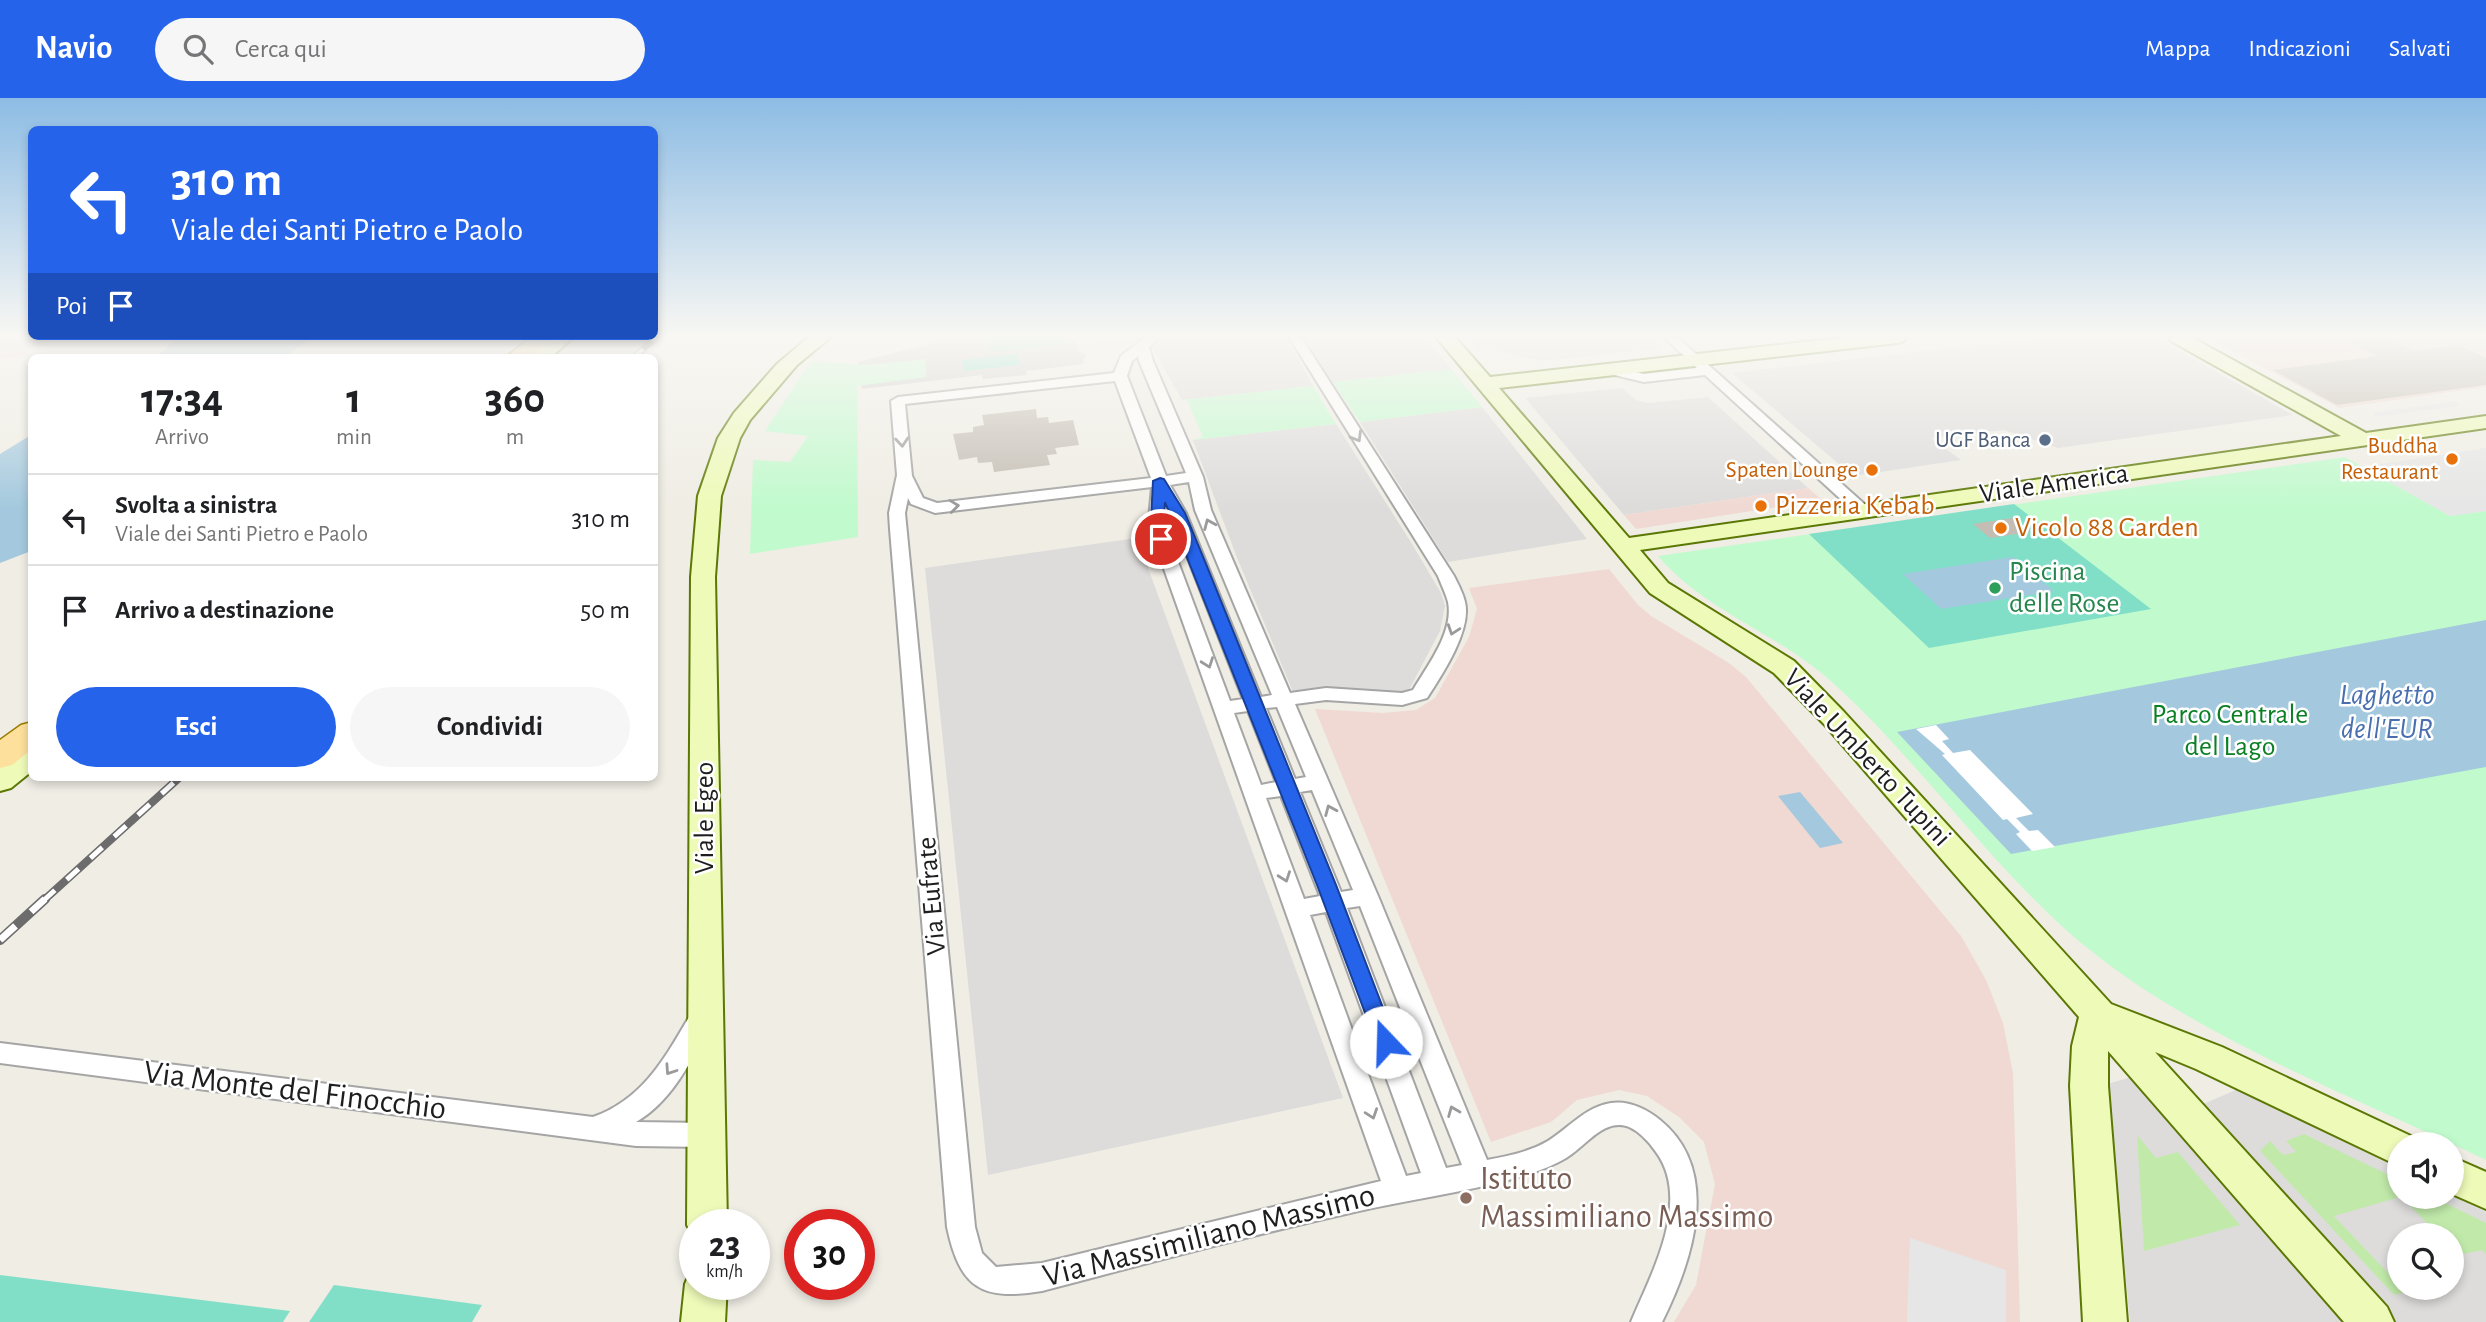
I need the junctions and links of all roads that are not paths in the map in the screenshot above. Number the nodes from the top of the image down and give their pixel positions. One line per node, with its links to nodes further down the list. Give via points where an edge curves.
1 (746, 394): 10 (street, Viale Egeo)
2 (764, 394): 10 (street, Viale Egeo)
3 (959, 394): 13 (street, one-way to 13, via 898,401)
4 (1126, 394): 15 (street)
5 (1160, 394): 14 (street)
6 (1331, 394): 24 (street, one-way to 24, via 1440,566 1453,590 1457,611 1442,657 1426,688 1416,696 1394,699 1339,693)
7 (1493, 394): 17 (street, Viale Umberto Tupini)
8 (1734, 394): 16 (street)
9 (2281, 394): 12 (street)
10 (740, 418): 37 (street, Viale Egeo, via 714,482 703,550)
11 (2486, 422): 12 (street, Viale America)
12 (2363, 440): 16 (street, Viale America)
13 (905, 475): 15 (street, one-way to 15, via 917,501 935,508); 52 (street, Via Eufrate, via 897,513 961,1227 968,1260)
14 (1195, 477): 15 (street); 18 (street, one-way to 14)
15 (1160, 481): 19 (street); 20 (street, via 1158,524)
16 (1864, 512): 17 (street, Viale America)
17 (1621, 546): 38 (street, Viale Umberto Tupini, via 1675,600 1765,654 1802,684)
18 (1224, 561): 19 (street); 21 (street)
19 (1199, 564): 20 (street); 22 (street)
20 (1172, 568): 23 (street)
21 (1249, 617): 22 (street); 24 (street)
22 (1221, 621): 23 (street); 25 (street)
23 (1194, 625): 26 (street, one-way to 26)
24 (1285, 699): 25 (street); 31 (street)
25 (1253, 704): 26 (street); 32 (street)
26 (1224, 708): 33 (street)
27 (28, 736): 28 (main road)
28 (0, 757)
29 (28, 759): 30 (street)
30 (0, 781)
31 (1318, 782): 32 (street); 34 (street, one-way to 31)
32 (1286, 788): 33 (street); 35 (street)
33 (1255, 793): 36 (street, one-way to 36)
34 (1367, 896): 35 (street); 39 (street)
35 (1333, 903): 36 (street); 40 (street)
36 (1297, 909): 41 (street)
37 (705, 1012): 43 (street, Via Monte del Finocchio, one-way to 43, via 647,1101 616,1121); 44 (street, Viale Egeo)
38 (2097, 1014): 45 (street, via 2249,1076); 56 (street, via 2089,1065 2090,1121); 57 (street, Viale Umberto Tupini)
39 (1423, 1035): 40 (street); 46 (street, one-way to 39)
40 (1386, 1042): 41 (street); 48 (street)
41 (1349, 1050): 49 (street, one-way to 49)
42 (0, 1053): 43 (street, Via Monte del Finocchio)
43 (589, 1129): 44 (street, Via Monte del Finocchio)
44 (706, 1135): 51 (street, Viale Egeo)
45 (2387, 1143)
46 (1479, 1174): 48 (street, Via Massimiliano Massimo); 55 (street, Via Massimiliano Massimo, via 1553,1152 1600,1116 1627,1115 1651,1127 1676,1156 1684,1184 1671,1265)
47 (2464, 1181): 50 (street)
48 (1438, 1182): 49 (street, Via Massimiliano Massimo)
49 (1398, 1190): 52 (street, Via Massimiliano Massimo, via 1042,1277 1000,1282)
50 (2486, 1191)
51 (707, 1209)
52 (981, 1275)
53 (705, 1300): 54 (street)
54 (703, 1322)
55 (1646, 1322)
56 (2105, 1322)
57 (2372, 1322)

